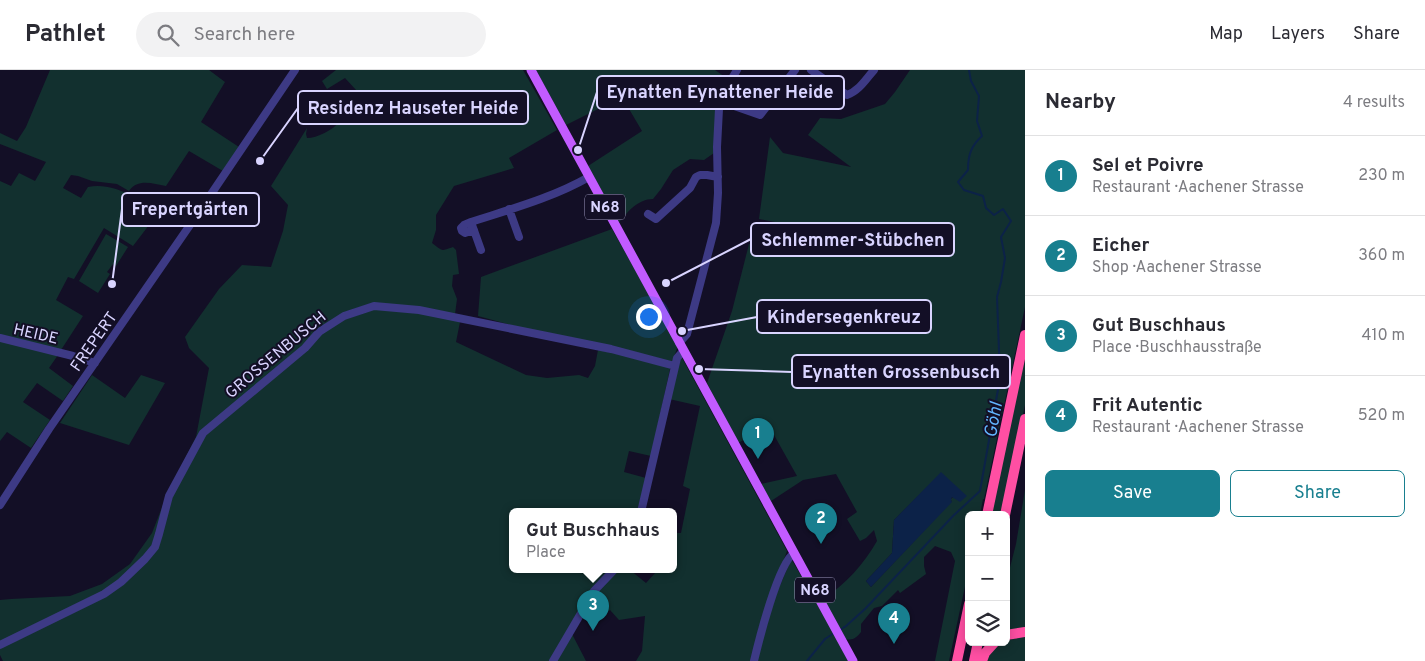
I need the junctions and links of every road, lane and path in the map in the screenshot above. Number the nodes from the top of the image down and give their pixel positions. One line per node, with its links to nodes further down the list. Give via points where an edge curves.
1 (295, 70): 18 (street, FREPERT)
2 (530, 70): 9 (main road, N68)
3 (737, 70): 8 (street)
4 (796, 70): 8 (street, via 760,115)
5 (811, 70): 7 (street)
6 (874, 70): 7 (street, via 859,88 847,95)
7 (822, 73)
8 (720, 101): 10 (street)
9 (589, 177): 11 (street, via 570,188); 17 (main road, N68)
10 (718, 177): 12 (street, via 707,174 696,177 690,188 656,219); 17 (street, via 716,223)
11 (509, 209): 13 (street); 14 (street, via 473,226)
12 (648, 214)
13 (519, 237)
14 (481, 250)
15 (1025, 335): 23 (highway)
16 (0, 338): 18 (street, HEIDE)
17 (681, 347): 19 (street); 25 (main road, N68)
18 (95, 363): 21 (street, FREPERT)
19 (675, 366): 22 (street); 30 (street, GROSSENBUSCH, via 611,349 419,310 374,306 344,316 319,332 305,348 203,433 168,496 154,547 133,571 104,594)
20 (1025, 420): 24 (highway)
21 (0, 505)
22 (642, 508)
23 (989, 511)
24 (1006, 511)
25 (794, 553): 34 (street, via 787,559 770,602); 35 (main road, N68)
26 (611, 573): 33 (street, via 594,591)
27 (965, 623): 36 (highway)
28 (1025, 632): 29 (highway)
29 (1010, 634)
30 (0, 645)
31 (977, 646): 37 (highway)
32 (991, 646): 38 (highway)
33 (553, 661)
34 (754, 661)
35 (853, 661)
36 (957, 661)
37 (974, 661)
38 (982, 661)

